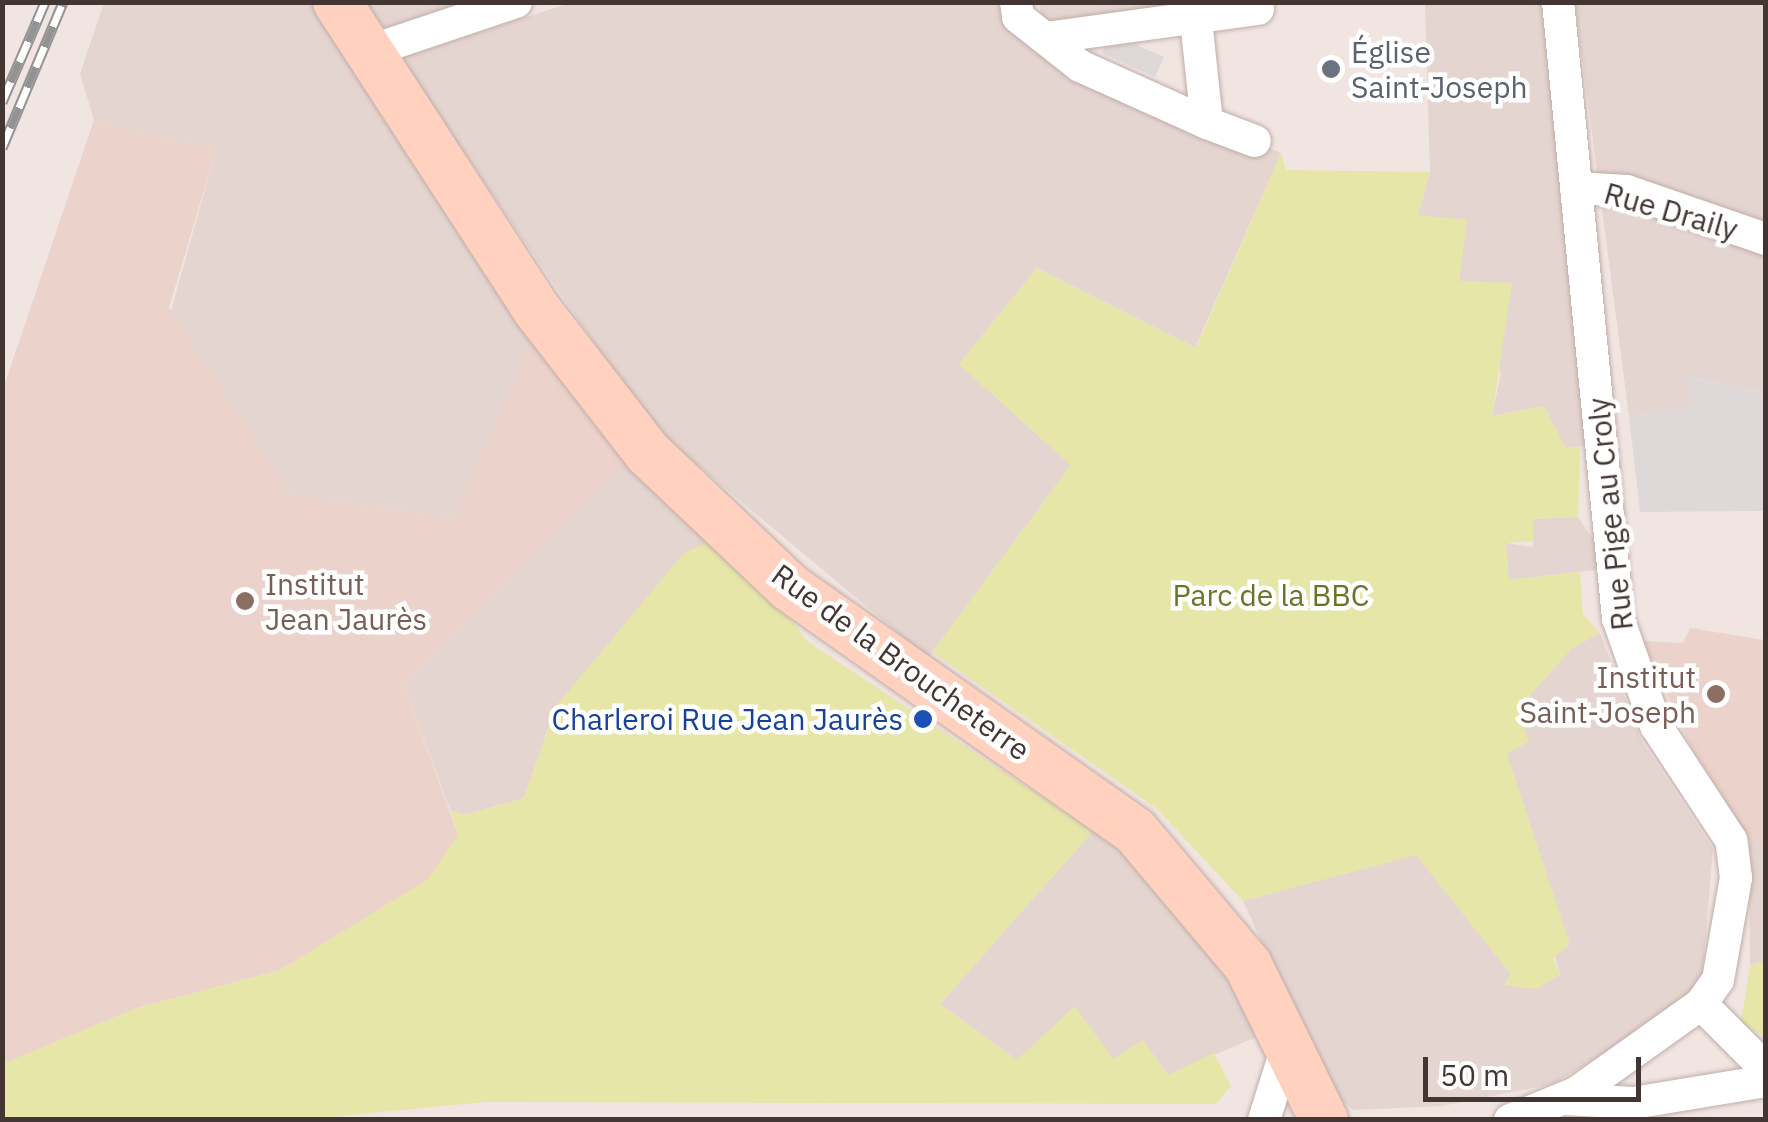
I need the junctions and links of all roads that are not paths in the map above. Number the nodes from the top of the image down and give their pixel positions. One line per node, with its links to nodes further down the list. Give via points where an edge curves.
1 (338, 2): 8 (main road, Rue de la Broucheterre)
2 (516, 2): 8 (street)
3 (1016, 2): 7 (street, via 1018,16)
4 (1558, 2): 11 (street, Rue Pige au Croly)
5 (1258, 9): 6 (street)
6 (1195, 10): 7 (street); 9 (street)
7 (1046, 38): 9 (street, via 1080,66)
8 (374, 50): 14 (main road, Rue de la Broucheterre, via 537,310 648,453 789,588 1135,831 1248,965)
9 (1207, 123): 10 (street)
10 (1255, 141)
11 (1576, 188): 12 (street, Rue Draily, via 1627,191); 13 (street, Rue Pige au Croly, via 1618,618 1656,726 1731,840 1728,941)
12 (1766, 239)
13 (1701, 1004): 15 (street); 17 (street)
14 (1288, 1044): 18 (street); 19 (main road, Rue de la Broucheterre)
15 (1766, 1070)
16 (1766, 1081): 17 (street, via 1614,1105)
17 (1565, 1100): 20 (street)
18 (1264, 1120)
19 (1324, 1120)
20 (1510, 1120)

